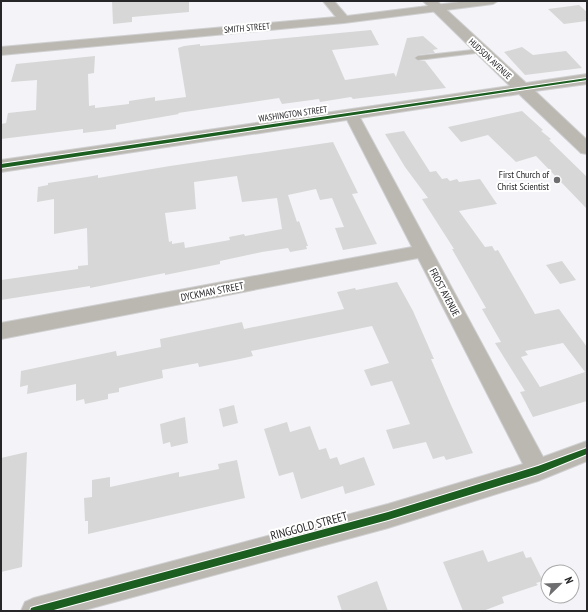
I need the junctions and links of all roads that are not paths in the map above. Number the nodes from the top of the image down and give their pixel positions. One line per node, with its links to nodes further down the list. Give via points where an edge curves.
1 (328, 1): 4 (street)
2 (493, 1): 3 (street, SMITH STREET)
3 (433, 5): 4 (street, SMITH STREET); 6 (street, HUDSON AVENUE)
4 (344, 20): 5 (street, SMITH STREET)
5 (1, 51)
6 (482, 51): 7 (lane); 9 (street, HUDSON AVENUE)
7 (418, 58)
8 (587, 79): 9 (street, WASHINGTON STREET)
9 (522, 88): 10 (street, WASHINGTON STREET); 11 (street, HUDSON AVENUE)
10 (351, 114): 12 (street, WASHINGTON STREET); 13 (street, FROST AVENUE)
11 (587, 149)
12 (1, 166)
13 (423, 251): 14 (street, DYCKMAN STREET); 16 (street, FROST AVENUE)
14 (1, 331)
15 (587, 451): 16 (street, RINGGOLD STREET)
16 (538, 470): 17 (street, RINGGOLD STREET, via 388,516)
17 (34, 611)

